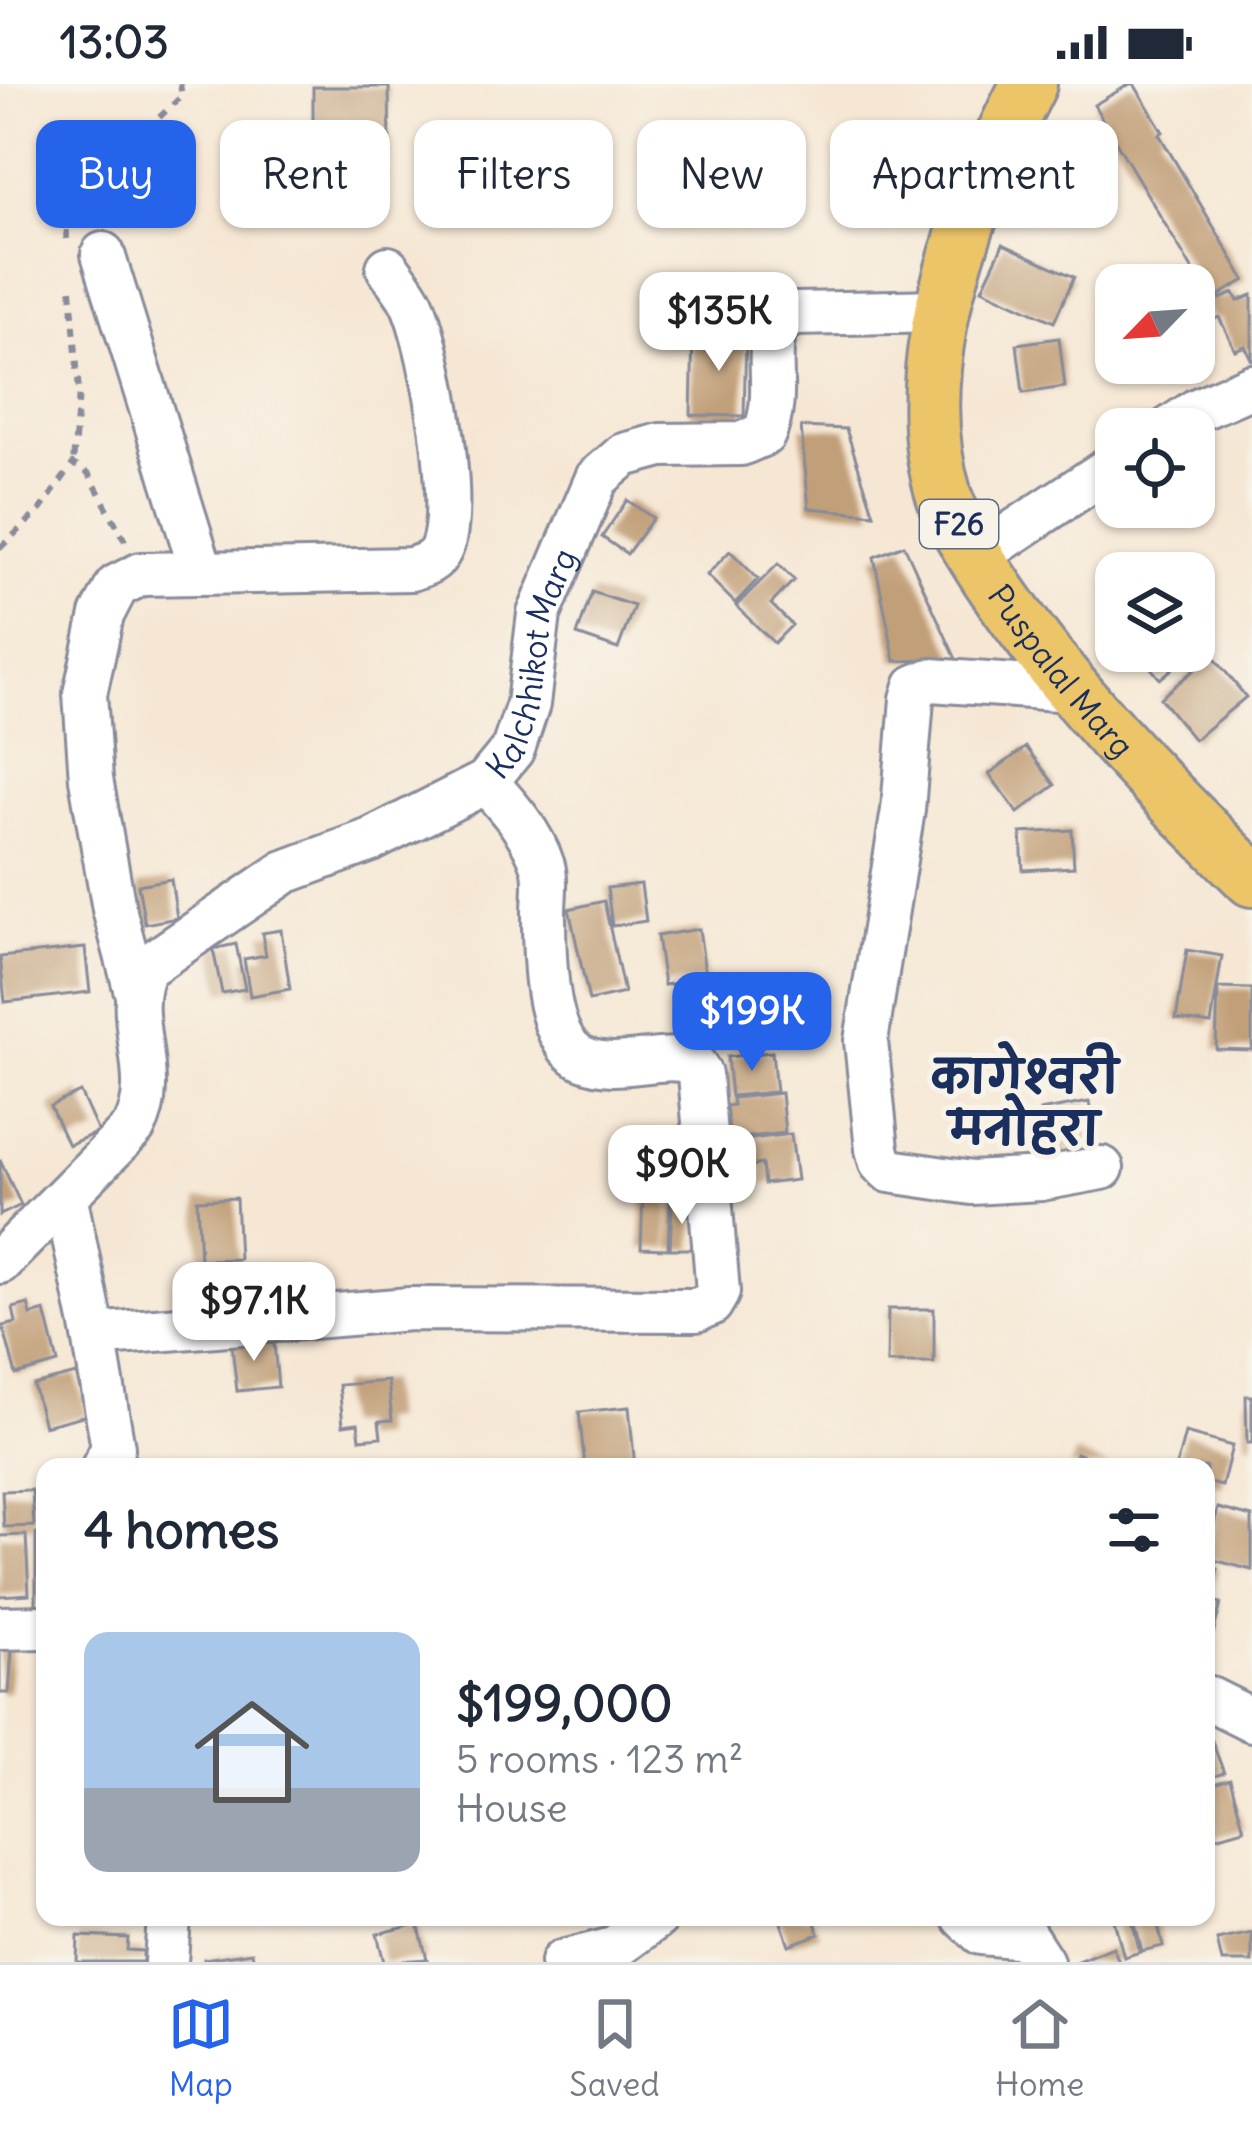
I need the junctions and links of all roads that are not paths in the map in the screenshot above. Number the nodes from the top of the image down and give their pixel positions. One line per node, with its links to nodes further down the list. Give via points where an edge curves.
1 (1029, 84): 4 (main road, Puspalal Marg / F26, via 967,223)
2 (103, 254): 9 (street)
3 (388, 268): 9 (street, via 413,303 432,364 447,498 442,547 432,562 411,569)
4 (943, 311): 8 (main road, Puspalal Marg / F26, via 933,431 944,497); 11 (street, Kalchhikot Marg, via 795,314 777,322 774,410 764,434 741,444 661,445 625,455 597,478 539,614 528,704 513,749)
5 (1252, 386): 6 (street)
6 (1202, 408)
7 (1095, 478): 8 (street)
8 (976, 557): 10 (main road, Puspalal Marg / F26)
9 (202, 573): 13 (street, via 141,574 117,586 102,615 86,694 95,800)
10 (1072, 690): 12 (main road, Puspalal Marg / F26); 14 (street, via 931,680 916,686 866,1041 877,1149 890,1171 972,1183)
11 (486, 782): 13 (street, Kalchhikot Marg, via 285,872 145,968); 17 (street, via 513,811 544,868 544,950 565,1045 618,1065 681,1059 700,1074 718,1292 711,1304 410,1310)
12 (1252, 879)
13 (135, 988): 15 (street, via 144,1109)
14 (1102, 1168)
15 (66, 1200): 16 (street); 17 (street)
16 (0, 1262)
17 (94, 1335): 18 (street, via 113,1448)
18 (108, 1458)
19 (36, 1627): 20 (street)
20 (0, 1628)
21 (1215, 1702): 22 (street)
22 (1252, 1720)
23 (168, 1926): 26 (street)
24 (645, 1926): 27 (street, via 613,1949)
25 (973, 1926): 28 (street, via 981,1934 1027,1937)
26 (166, 1962)
27 (562, 1962)
28 (1042, 1962)

